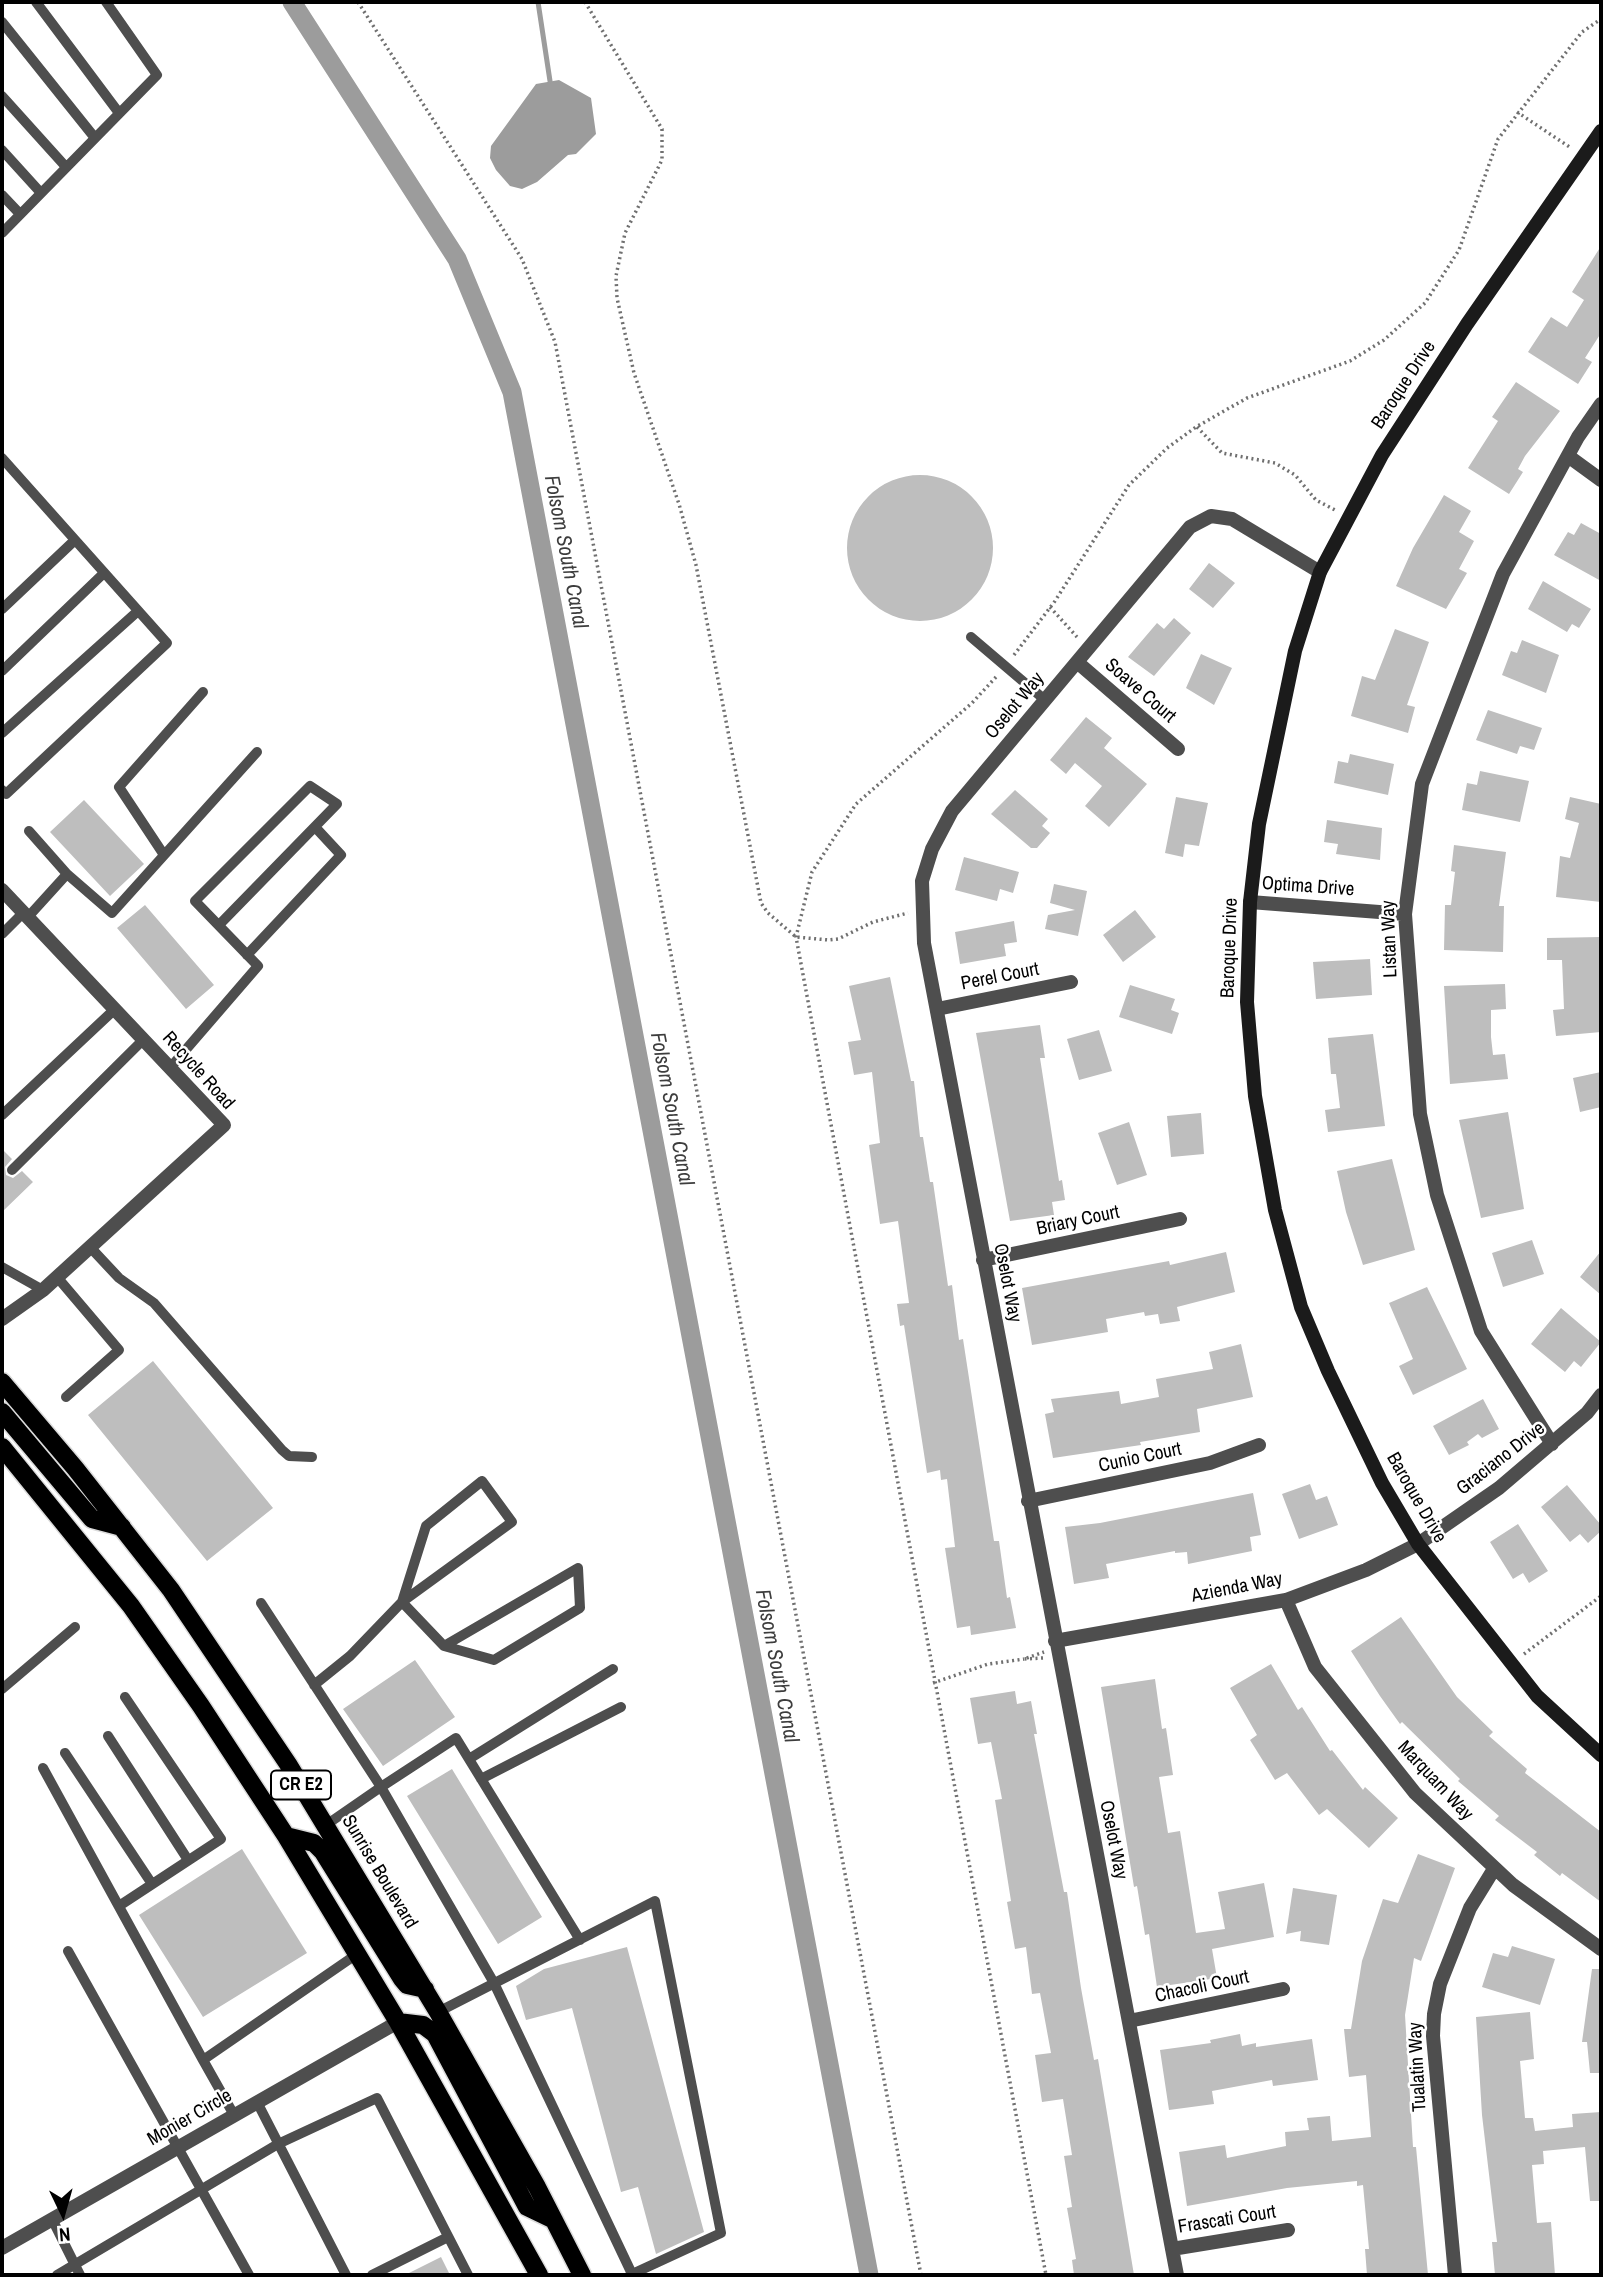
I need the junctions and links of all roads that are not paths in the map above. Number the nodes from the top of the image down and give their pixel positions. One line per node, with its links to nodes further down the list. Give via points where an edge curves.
1 (36, 2): 5 (lane)
2 (106, 2): 5 (lane, via 157,75)
3 (2, 22): 7 (lane)
4 (2, 96): 9 (lane)
5 (120, 113): 7 (lane)
6 (1599, 137): 19 (street, Baroque Drive, via 1452,346 1382,455)
7 (95, 138): 9 (lane)
8 (2, 150): 10 (lane)
9 (66, 167): 10 (lane)
10 (41, 193): 12 (lane)
11 (2, 195): 12 (lane)
12 (20, 214): 13 (lane)
13 (2, 233)
14 (1601, 404): 15 (street, Listan Way)
15 (1568, 456): 17 (street); 38 (street, Listan Way, via 1503,574 1422,784)
16 (4, 466): 18 (lane)
17 (1601, 480)
18 (75, 540): 20 (lane); 21 (lane)
19 (1320, 572): 24 (street, Oselot Way, via 1232,519 1211,516 1190,527); 37 (street, Baroque Drive, via 1295,651 1272,751)
20 (104, 573): 22 (lane); 25 (lane)
21 (2, 609)
22 (138, 611): 28 (lane); 31 (lane, via 167,643 5,794)
23 (971, 638): 27 (lane)
24 (1077, 662): 27 (street, Oselot Way); 29 (street, Soave Court)
25 (2, 671)
26 (203, 692): 34 (lane, via 119,788)
27 (1045, 700): 45 (street, Oselot Way, via 953,811 932,849 922,881 922,909)
28 (2, 733)
29 (1178, 748)
30 (257, 752): 34 (lane)
31 (2, 790)
32 (315, 827): 40 (lane); 40 (lane, via 337,804 310,786 195,901); 42 (lane, via 341,855)
33 (29, 831): 35 (lane)
34 (164, 855): 35 (lane, via 112,913)
35 (67, 874): 39 (lane)
36 (2, 890): 39 (street, Recycle Road)
37 (1251, 901): 38 (street, Optima Drive); 67 (street, Baroque Drive, via 1247,1002 1255,1097 1275,1210 1312,1333 1382,1483)
38 (1405, 914): 61 (street, Listan Way, via 1420,1114 1437,1195 1481,1331)
39 (25, 915): 41 (lane); 44 (street, Recycle Road)
40 (219, 925): 42 (lane)
41 (2, 934)
42 (247, 955): 47 (lane, via 258,966)
43 (1071, 982): 45 (street, Perel Court)
44 (115, 1009): 46 (street, Recycle Road); 48 (lane)
45 (937, 1009): 52 (street, Oselot Way)
46 (143, 1040): 47 (street, Recycle Road); 49 (lane)
47 (170, 1068): 51 (street, Recycle Road, via 224,1125)
48 (2, 1115)
49 (12, 1170)
50 (1180, 1219): 52 (street, Briary Court)
51 (90, 1247): 54 (street, Recycle Road); 64 (lane, via 119,1278 155,1303 282,1450)
52 (983, 1260): 65 (street, Oselot Way)
53 (2, 1267): 55 (lane)
54 (57, 1277): 55 (street, Recycle Road); 59 (lane, via 119,1350)
55 (43, 1290): 56 (street, Recycle Road)
56 (2, 1319)
57 (2, 1382): 66 (main road, Sunrise Boulevard / CR E2)
58 (1601, 1395): 61 (street, Graciano Drive)
59 (66, 1397)
60 (2, 1412): 66 (main road, via 92,1519)
61 (1552, 1444): 67 (street, Graciano Drive, via 1499,1488)
62 (1259, 1445): 65 (street, Cunio Court, via 1210,1463)
63 (2, 1447): 87 (main road, CR E2, via 131,1606)
64 (312, 1457)
65 (1028, 1501): 73 (street, Oselot Way)
66 (122, 1527): 86 (main road, Sunrise Boulevard / CR E2, via 171,1590)
67 (1418, 1544): 68 (street, Azienda Way); 81 (street, Baroque Drive, via 1538,1696)
68 (1286, 1600): 73 (street, Azienda Way); 89 (street, Marquam Way, via 1315,1667 1342,1703 1415,1793)
69 (402, 1602): 69 (lane, via 512,1522 482,1481 426,1526); 72 (lane); 75 (lane, via 350,1656)
70 (261, 1603): 75 (lane)
71 (75, 1627): 76 (lane)
72 (444, 1646): 72 (lane, via 494,1660 580,1608 578,1568)
73 (1056, 1648): 100 (street, Oselot Way)
74 (613, 1669): 82 (lane)
75 (314, 1685): 85 (lane)
76 (2, 1689)
77 (125, 1698): 88 (lane, via 221,1839)
78 (621, 1707): 84 (lane)
79 (108, 1736): 88 (lane)
80 (65, 1753): 90 (lane)
81 (1601, 1755)
82 (469, 1759): 84 (lane); 85 (lane, via 456,1738)
83 (43, 1768): 91 (lane)
84 (481, 1779): 92 (lane)
85 (381, 1787): 86 (lane); 96 (lane)
86 (326, 1825): 97 (main road, Sunrise Boulevard / CR E2)
87 (286, 1836): 95 (main road, CR E2); 97 (main road, via 314,1843 323,1852 402,1979 407,1985)
88 (188, 1860): 90 (lane)
89 (1494, 1869): 93 (street, Marquam Way); 124 (street, Tualatin Way, via 1470,1908 1440,1984 1434,2014)
90 (152, 1884): 91 (lane)
91 (118, 1906): 102 (lane)
92 (580, 1940): 96 (lane); 122 (lane, via 655,1901 721,2233)
93 (1601, 1949)
94 (68, 1951): 106 (lane)
95 (357, 1954): 101 (main road, CR E2); 102 (lane)
96 (494, 1983): 99 (lane); 122 (lane)
97 (425, 1989): 99 (main road, Sunrise Boulevard / CR E2)
98 (1283, 1989): 100 (street, Chacoli Court)
99 (438, 2012): 109 (main road, Sunrise Boulevard / CR E2)
100 (1129, 2021): 113 (street, Oselot Way)
101 (398, 2022): 103 (street, Monier Circle); 109 (main road, via 424,2025 435,2035 527,2207); 120 (main road, CR E2)
102 (203, 2060): 104 (lane)
103 (257, 2102): 104 (street, Monier Circle); 105 (lane)
104 (234, 2115): 106 (street, Monier Circle)
105 (278, 2144): 107 (lane); 111 (lane, via 377,2098); 117 (lane)
106 (176, 2148): 107 (lane); 108 (street, Monier Circle)
107 (199, 2189): 114 (lane); 116 (lane)
108 (52, 2219): 112 (street, Monier Circle); 114 (lane)
109 (554, 2220): 121 (main road, Sunrise Boulevard / CR E2)
110 (1288, 2230): 113 (street, Frascati Court)
111 (448, 2237): 118 (lane); 119 (lane)
112 (2, 2248)
113 (1172, 2249): 123 (street, Oselot Way)
114 (78, 2270): 115 (lane)
115 (57, 2275)
116 (249, 2275)
117 (346, 2275)
118 (372, 2275)
119 (468, 2275)
120 (539, 2275)
121 (582, 2275)
122 (631, 2275)
123 (1177, 2275)
124 (1455, 2275)

